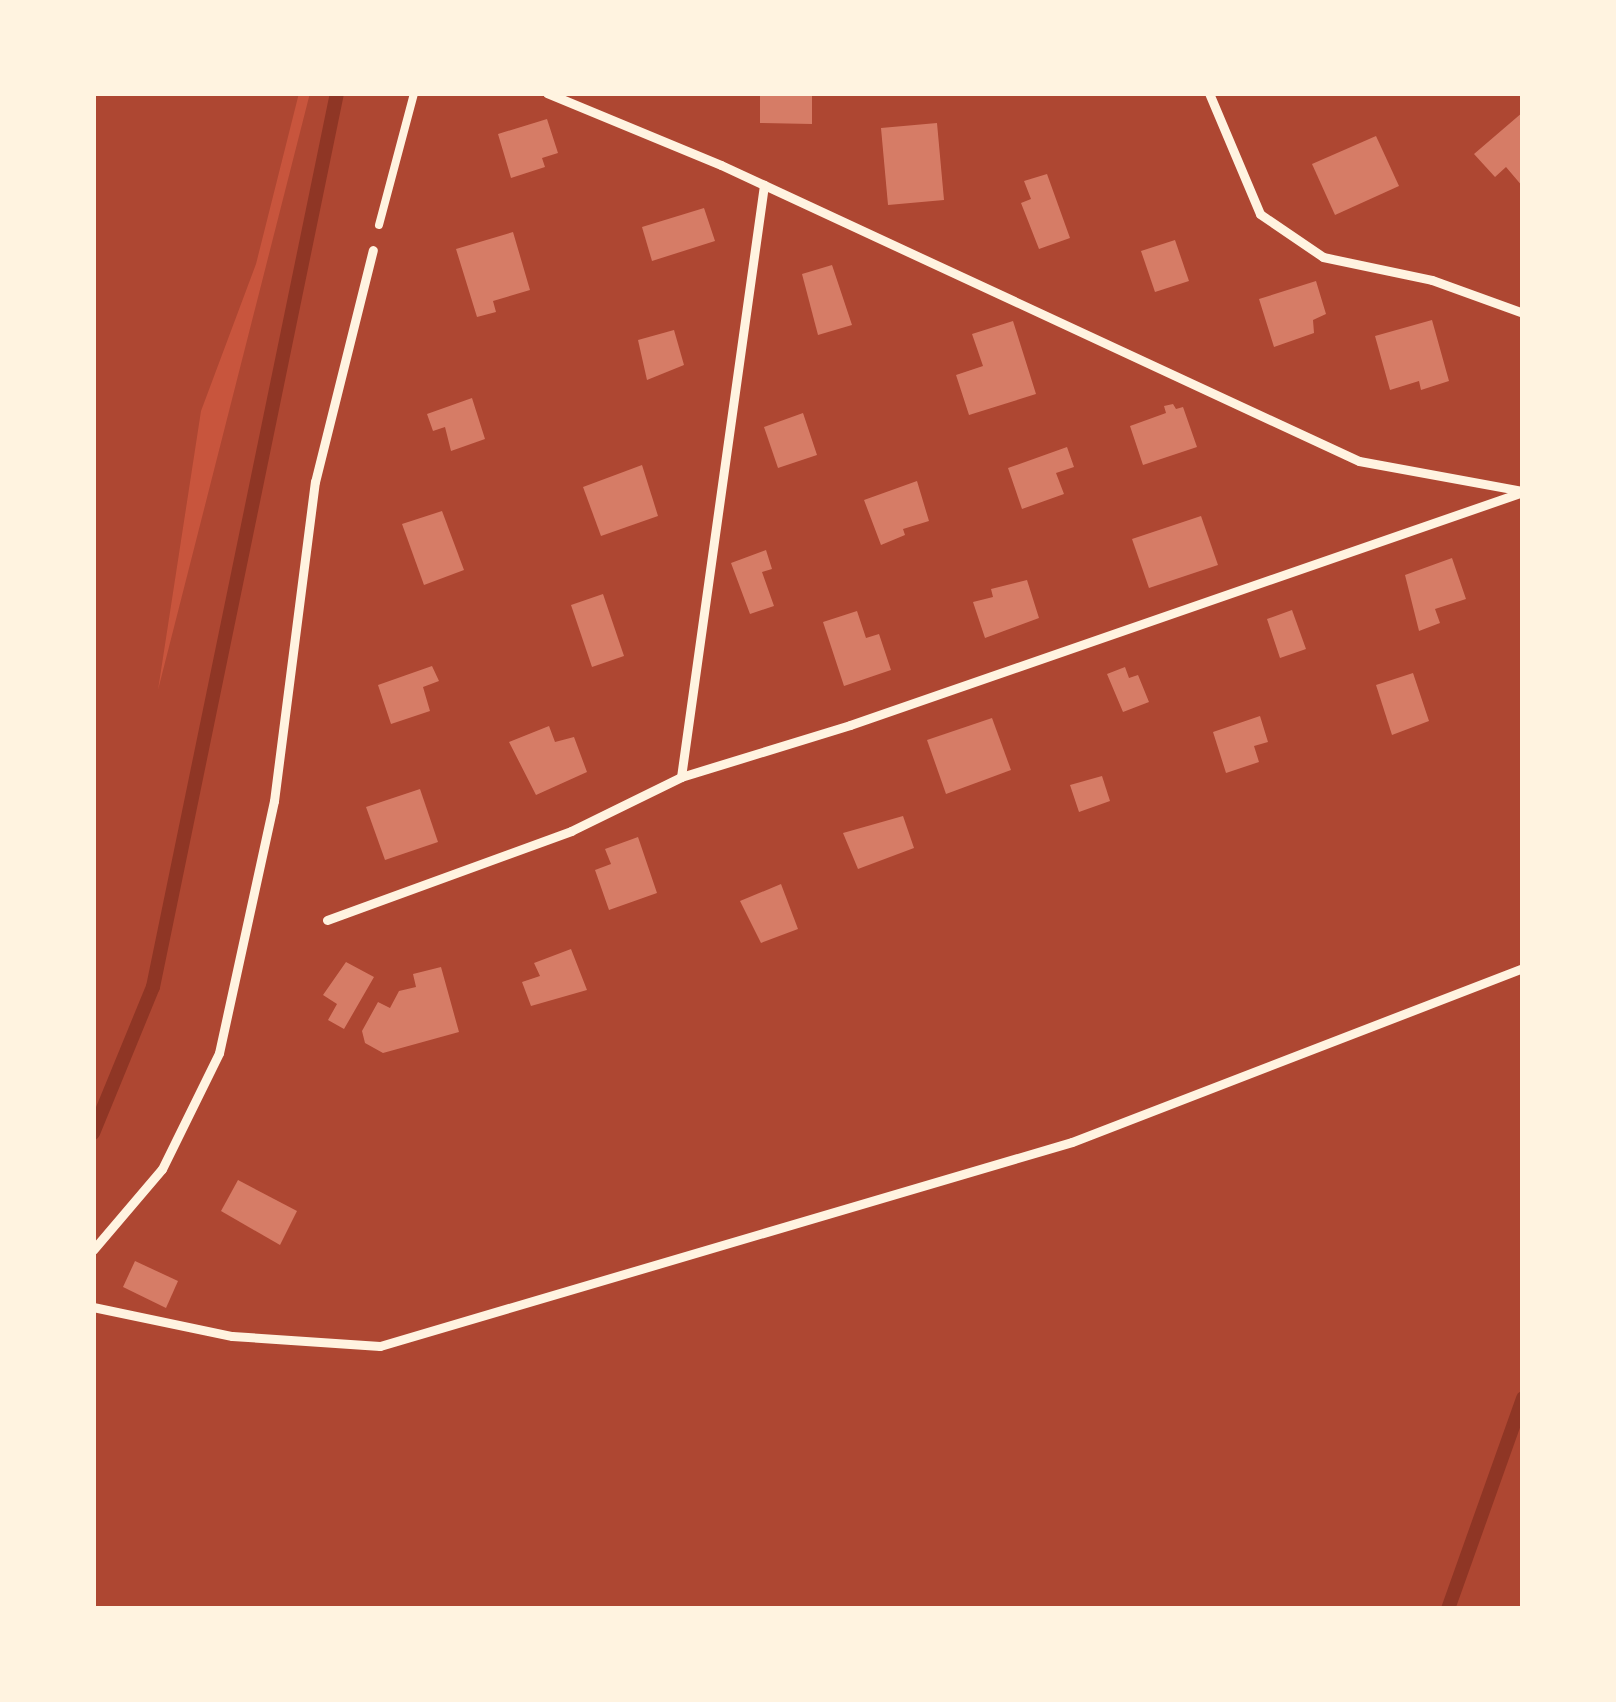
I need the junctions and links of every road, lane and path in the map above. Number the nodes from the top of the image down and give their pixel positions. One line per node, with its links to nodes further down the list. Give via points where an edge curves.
1 (414, 93): 5 (path)
2 (547, 93): 4 (lane)
3 (1209, 93): 6 (lane, via 1260,214 1323,257 1432,280)
4 (764, 185): 7 (lane, via 1359,461); 8 (lane)
5 (373, 250): 11 (lane, via 315,482 274,801 219,1053 162,1169)
6 (1523, 313)
7 (1523, 491): 8 (lane)
8 (680, 777): 9 (lane, via 571,831)
9 (326, 920)
10 (1523, 968): 12 (lane, via 1072,1142 380,1346 232,1336)
11 (93, 1250)
12 (93, 1306)

